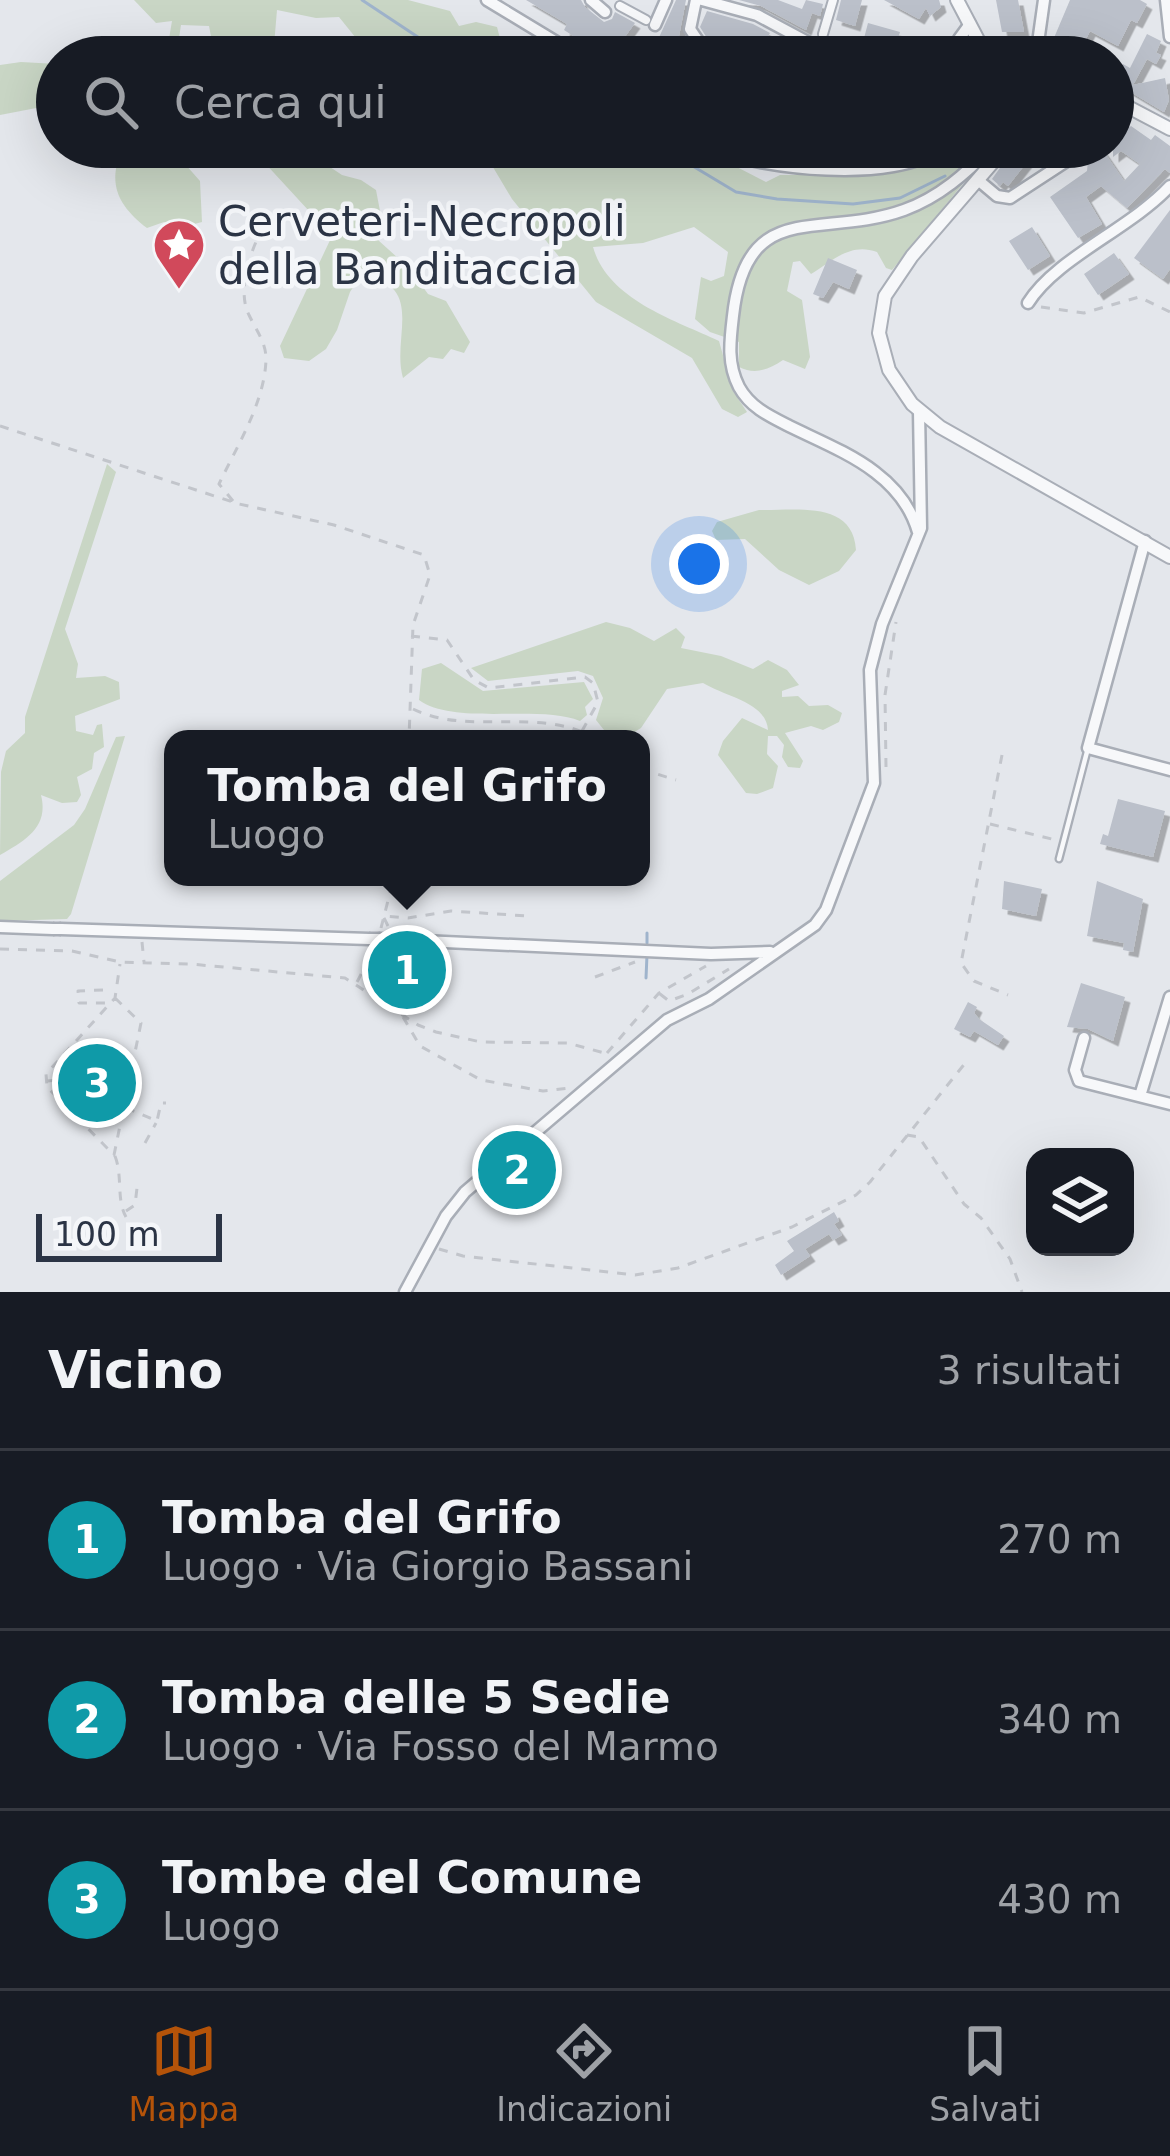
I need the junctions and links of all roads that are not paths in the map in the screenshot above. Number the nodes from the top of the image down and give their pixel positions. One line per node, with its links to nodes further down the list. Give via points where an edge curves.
1 (487, 0): 16 (street)
2 (590, 0): 11 (street)
3 (666, 0): 13 (street)
4 (699, 0): 9 (street); 17 (street)
5 (832, 0): 15 (street)
6 (957, 0): 14 (street)
7 (1044, 0): 21 (street)
8 (1166, 0): 22 (street)
9 (723, 2): 12 (street)
10 (763, 2): 12 (street)
11 (616, 8): 13 (street)
12 (757, 15): 18 (street)
13 (651, 22)
14 (970, 24): 19 (street); 20 (street)
15 (823, 34)
16 (546, 36)
17 (695, 36)
18 (790, 36)
19 (961, 36)
20 (976, 36)
21 (1039, 36)
22 (1170, 38)
23 (1134, 110): 24 (street)
24 (1170, 129)
25 (804, 168): 26 (street)
26 (854, 168)
27 (970, 168): 34 (street, via 910,208 770,237 749,254 737,283 730,360 744,395 875,470 903,499)
28 (987, 168): 30 (street)
29 (1056, 168): 30 (street, via 1010,198)
30 (978, 180): 33 (street, via 906,263 881,309 885,362)
31 (1170, 186): 32 (street)
32 (1028, 303)
33 (919, 411): 34 (street); 35 (street)
34 (919, 535): 41 (street, via 870,670 874,783 826,910)
35 (1144, 541): 36 (street); 37 (street)
36 (1170, 557)
37 (1088, 748): 38 (street); 39 (lane)
38 (1170, 770)
39 (1060, 859)
40 (0, 927): 41 (street)
41 (773, 951): 46 (street, via 667,1020 487,1173 446,1216)
42 (1170, 997): 44 (street)
43 (1084, 1038): 44 (street, via 1077,1079)
44 (1140, 1096): 45 (street)
45 (1170, 1104)
46 (405, 1292)

